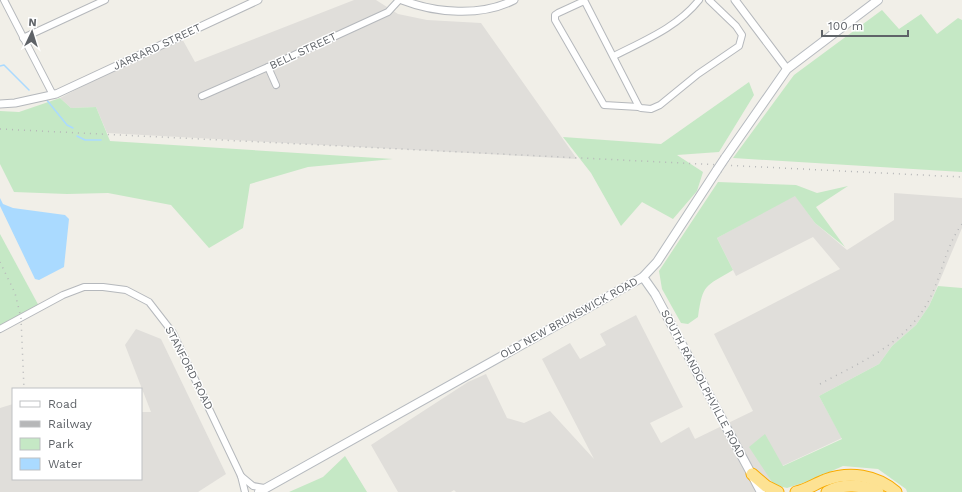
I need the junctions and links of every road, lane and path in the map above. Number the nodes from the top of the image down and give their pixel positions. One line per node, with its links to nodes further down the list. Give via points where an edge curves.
1 (4, 0): 11 (street)
2 (104, 0): 11 (street)
3 (258, 0): 16 (street, JARRARD STREET)
4 (401, 0): 5 (street, via 420,7 463,12 482,10); 13 (street, BELL STREET, via 388,12)
5 (514, 0)
6 (584, 0): 12 (street); 19 (street, via 555,15 555,20 604,105)
7 (699, 0): 12 (street, via 670,26)
8 (709, 0): 19 (street, via 742,35 739,46 698,74 660,105 651,109)
9 (735, 0): 14 (street)
10 (878, 0): 14 (main road, OLD NEW BRUNSWICK ROAD)
11 (24, 38): 16 (street, via 52,93)
12 (614, 56): 19 (street)
13 (268, 67): 15 (street); 17 (street, BELL STREET)
14 (787, 69): 20 (main road, OLD NEW BRUNSWICK ROAD, bridge, via 656,262)
15 (276, 85)
16 (56, 94): 18 (street, JARRARD STREET)
17 (202, 96)
18 (0, 104)
19 (640, 107)
20 (642, 277): 22 (main road, SOUTH RANDOLPHVILLE ROAD, via 655,294); 24 (main road, OLD NEW BRUNSWICK ROAD)
21 (0, 329): 23 (street, STANFORD ROAD, via 63,295 84,287 126,290 149,302 173,333)
22 (752, 474): 27 (main road, SOUTH RANDOLPHVILLE ROAD); 28 (highway)
23 (241, 476): 24 (street); 26 (street, STANFORD ROAD)
24 (261, 490)
25 (801, 491): 31 (highway, via 834,477 853,475 882,482)
26 (245, 492)
27 (761, 492)
28 (778, 492)
29 (827, 492): 30 (highway, via 847,486 858,486)
30 (878, 492)
31 (896, 492)

